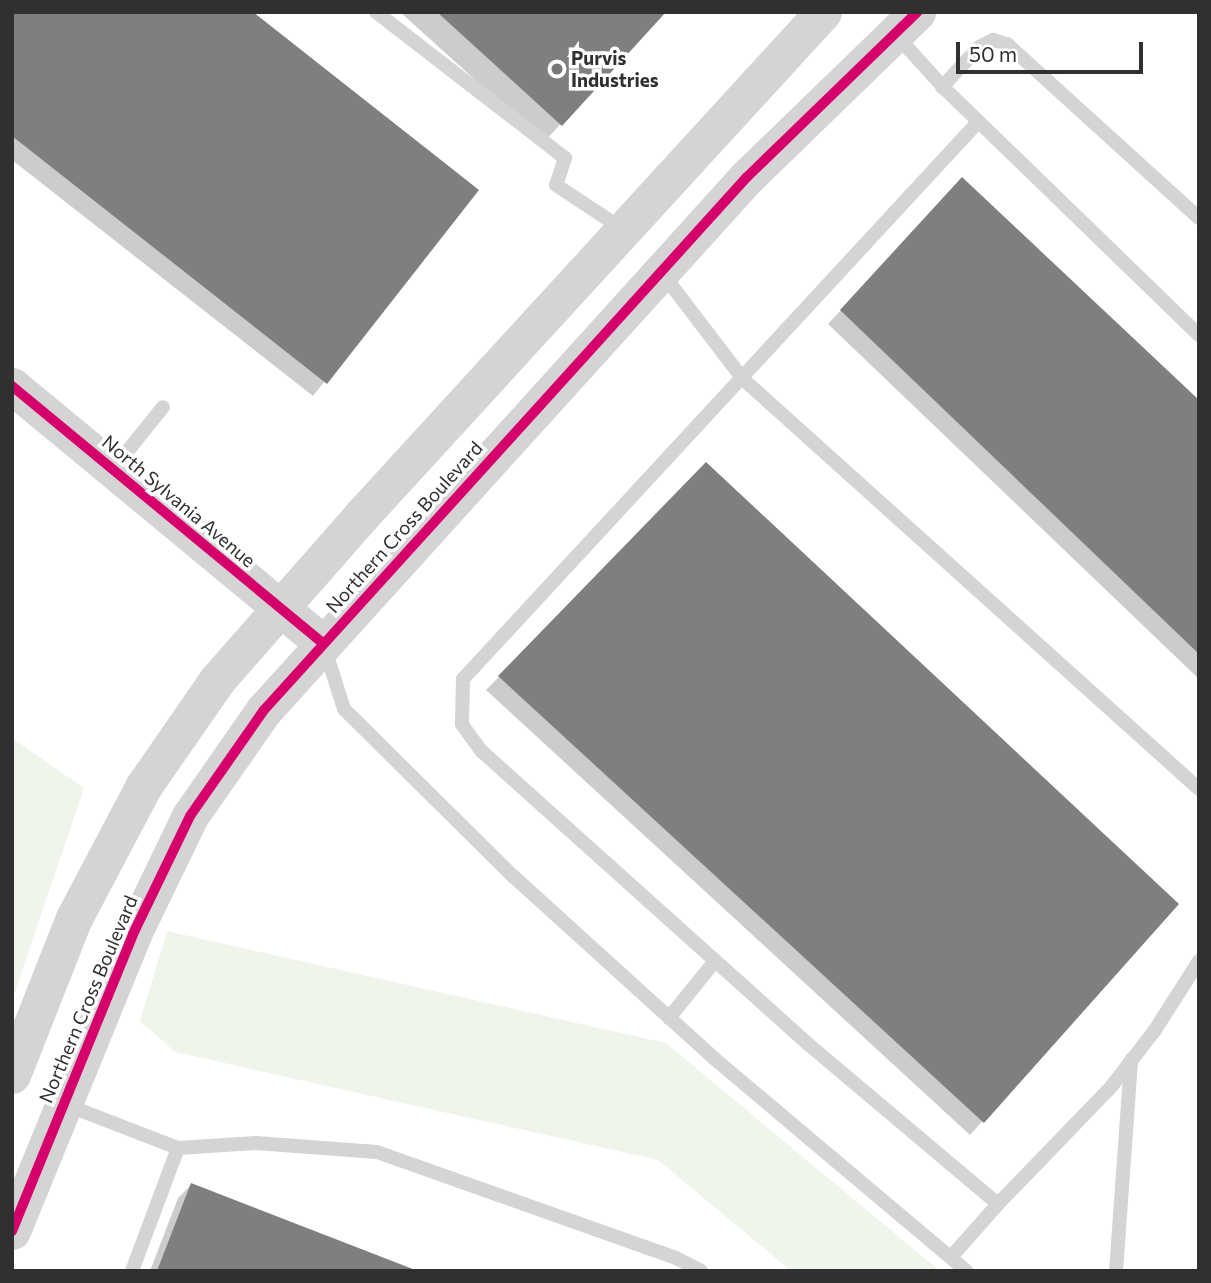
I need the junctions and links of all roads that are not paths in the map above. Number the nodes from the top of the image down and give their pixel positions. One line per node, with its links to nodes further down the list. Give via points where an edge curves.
1 (376, 12): 7 (lane, via 565,159 556,185)
2 (823, 12): 7 (street, Northern Cross Boulevard)
3 (905, 23): 4 (lane); 8 (street, Northern Cross Boulevard, via 747,177)
4 (942, 87): 5 (lane); 6 (lane, via 979,47 993,40 1007,44)
5 (978, 122): 9 (lane); 10 (lane)
6 (1199, 218)
7 (624, 230): 8 (street); 14 (street, Northern Cross Boulevard)
8 (661, 272): 10 (lane); 15 (street, Northern Cross Boulevard)
9 (1199, 335)
10 (743, 379): 16 (lane); 17 (lane, via 463,679 462,724 482,752)
11 (12, 386): 13 (street, North Sylvania Avenue)
12 (163, 407): 13 (lane)
13 (113, 469): 14 (street, North Sylvania Avenue)
14 (281, 608): 15 (street, North Sylvania Avenue); 21 (street, Northern Cross Boulevard, via 218,680 144,786 74,918)
15 (323, 643): 19 (lane, via 344,709 513,876); 22 (street, Northern Cross Boulevard, via 264,709 190,816 133,934)
16 (1199, 789)
17 (715, 961): 19 (lane); 24 (lane)
18 (1199, 961): 20 (lane)
19 (669, 1018): 26 (lane)
20 (1131, 1060): 24 (lane); 30 (lane)
21 (12, 1074)
22 (62, 1104): 23 (lane); 25 (street, Northern Cross Boulevard)
23 (178, 1148): 27 (lane); 28 (lane, via 256,1143 377,1152 676,1258)
24 (998, 1204): 26 (lane)
25 (12, 1231)
26 (951, 1257): 29 (lane)
27 (132, 1271)
28 (701, 1271)
29 (967, 1271)
30 (1116, 1271)

